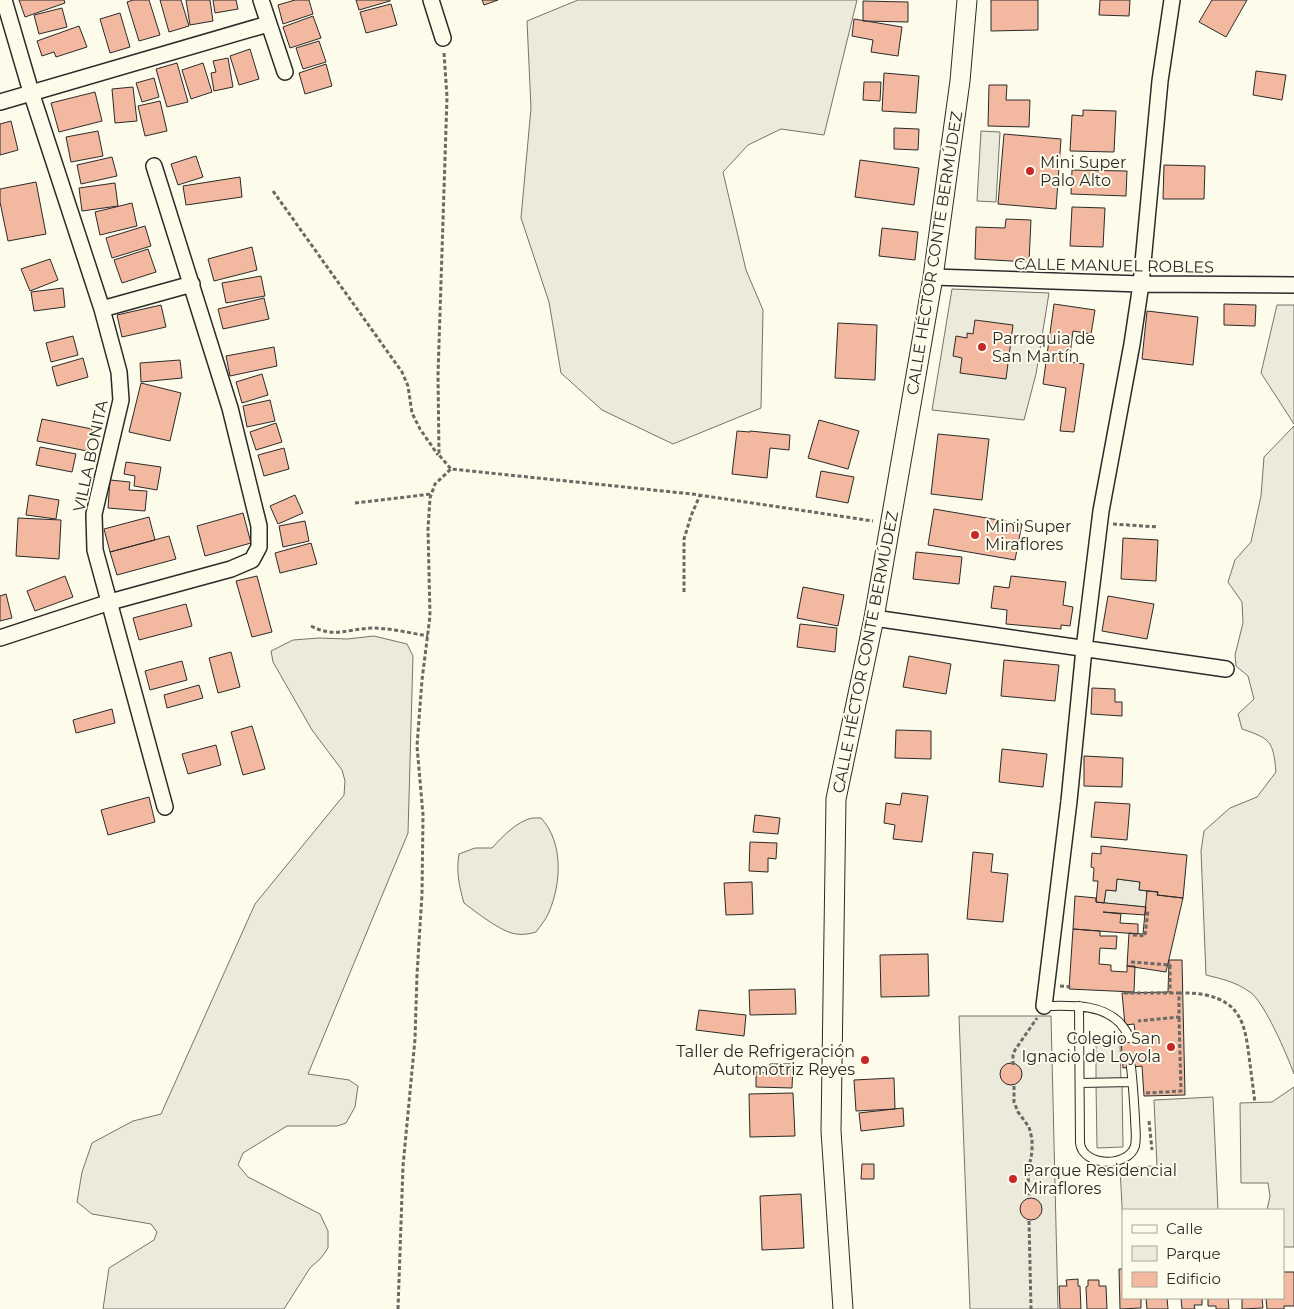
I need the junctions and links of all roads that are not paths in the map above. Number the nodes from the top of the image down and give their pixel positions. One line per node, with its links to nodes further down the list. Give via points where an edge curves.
1 (4, 0): 9 (street, VILLA BONITA)
2 (261, 0): 6 (street)
3 (431, 0): 7 (street)
4 (967, 0): 12 (street, CALLE HÉCTOR CONTE BERMÚDEZ, via 960,81)
5 (1172, 0): 14 (street, via 1160,81)
6 (268, 24): 8 (street); 9 (street)
7 (443, 38)
8 (286, 72)
9 (31, 92): 10 (street); 16 (street, VILLA BONITA)
10 (0, 102)
11 (154, 166): 13 (street)
12 (933, 277): 14 (street, CALLE MANUEL ROBLES); 18 (street, CALLE HÉCTOR CONTE BERMÚDEZ)
13 (192, 284): 16 (street); 17 (street, via 230,408 259,526 259,546 252,560 232,569)
14 (1141, 284): 15 (street, CALLE MANUEL ROBLES); 20 (street, via 1100,524)
15 (1294, 285)
16 (102, 309): 17 (street, VILLA BONITA, via 119,372 121,400 94,514 96,550)
17 (110, 602): 19 (street); 22 (street, VILLA BONITA)
18 (874, 618): 20 (street); 29 (street, CALLE HÉCTOR CONTE BERMÚDEZ, via 836,799 831,1131)
19 (0, 638)
20 (1084, 649): 21 (street); 23 (street)
21 (1226, 669)
22 (165, 807)
23 (1044, 1006): 24 (lane)
24 (1079, 1006): 25 (lane, via 1110,1015); 28 (lane)
25 (1129, 1038)
26 (1131, 1067): 27 (lane)
27 (1132, 1082): 28 (lane); 28 (lane, via 1135,1146 1127,1157 1114,1161 1090,1158 1081,1148)
28 (1080, 1083)
29 (843, 1309)

